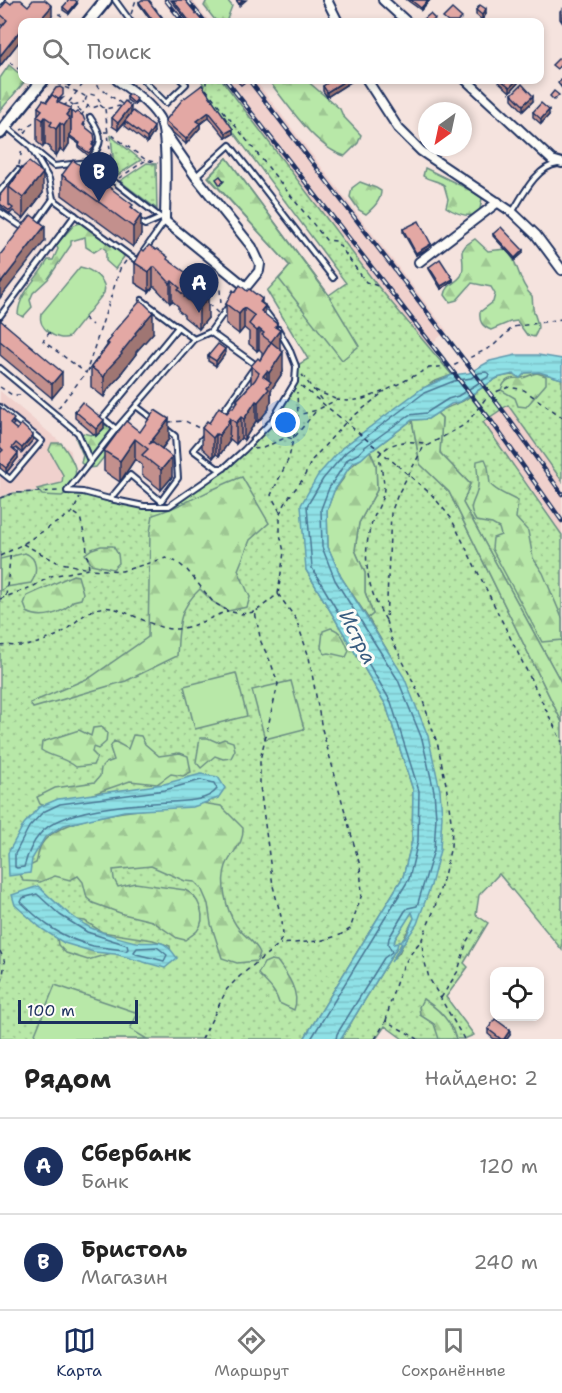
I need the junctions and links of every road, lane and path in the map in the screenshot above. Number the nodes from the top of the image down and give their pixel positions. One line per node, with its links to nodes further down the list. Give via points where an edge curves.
1 (107, 0): 6 (main road); 7 (lane)
2 (136, 0): 8 (path)
3 (149, 0): 9 (path)
4 (327, 0): 10 (street)
5 (383, 0): 11 (street)
6 (91, 18)
7 (127, 18)
8 (131, 18)
9 (163, 18)
10 (336, 18)
11 (403, 18)
12 (10, 62): 13 (path)
13 (18, 69)
14 (40, 84): 42 (main road)
15 (59, 84): 24 (path)
16 (83, 84): 24 (path)
17 (93, 84): 31 (path)
18 (123, 84): 44 (street, via 155,113)
19 (147, 84): 20 (lane, via 166,103)
20 (186, 84)
21 (206, 84): 73 (path, via 206,89 326,240 336,241 366,282 378,286)
22 (370, 84): 59 (street, via 398,128 421,151)
23 (470, 84): 52 (street, via 545,155)
24 (77, 91): 25 (path); 26 (path)
25 (86, 97): 27 (path); 28 (path, via 95,94)
26 (69, 102): 29 (path); 32 (path)
27 (86, 102): 29 (path); 30 (path)
28 (99, 104): 30 (path, via 94,108); 33 (path)
29 (73, 105): 34 (path)
30 (88, 106): 34 (path)
31 (125, 106): 33 (path); 35 (path)
32 (60, 108)
33 (105, 109): 41 (path)
34 (83, 112): 36 (path); 37 (path)
35 (119, 113)
36 (80, 116)
37 (90, 117): 45 (lane)
38 (42, 118): 40 (path)
39 (113, 120): 41 (path)
40 (29, 126): 43 (path); 47 (path)
41 (107, 128): 46 (path)
42 (3, 130): 47 (lane)
43 (21, 130)
44 (164, 131): 54 (street); 64 (street)
45 (100, 132): 46 (path); 50 (lane, via 100,146)
46 (108, 132): 49 (path); 55 (path)
47 (23, 141): 48 (lane); 53 (path)
48 (31, 148): 50 (lane, via 54,166); 58 (lane, via 49,179)
49 (146, 160): 51 (path); 55 (path)
50 (88, 162): 55 (lane)
51 (160, 163)
52 (562, 163): 61 (lane, via 552,164 538,175)
53 (18, 170): 57 (lane)
54 (196, 177): 64 (street, via 252,247 260,264 246,290); 71 (lane, via 230,145)
55 (114, 181): 56 (lane); 64 (lane)
56 (108, 188)
57 (0, 191)
58 (53, 199): 60 (lane, via 34,225 22,227); 62 (lane)
59 (498, 202): 61 (street); 66 (street)
60 (0, 212)
61 (512, 212): 68 (street, via 536,235)
62 (75, 215): 65 (lane); 80 (lane)
63 (136, 219): 64 (lane, via 145,225)
64 (163, 220): 65 (lane, via 137,261)
65 (130, 256): 91 (path, via 120,268)
66 (419, 262)
67 (192, 267): 69 (path)
68 (562, 270)
69 (184, 277)
70 (205, 277): 75 (path)
71 (333, 278)
72 (214, 283): 74 (path)
73 (383, 283)
74 (218, 286): 79 (path); 79 (path, via 206,302)
75 (193, 292)
76 (142, 300): 84 (lane)
77 (256, 301): 89 (lane, via 270,317)
78 (229, 307): 79 (lane)
79 (221, 315): 86 (lane)
80 (0, 316)
81 (84, 318): 83 (path)
82 (562, 319): 95 (path, via 513,327 493,346 455,365 429,368)
83 (92, 325)
84 (178, 327): 87 (lane); 108 (lane, via 103,418)
85 (50, 332): 91 (path, via 43,341)
86 (210, 332): 87 (lane); 103 (lane, via 256,365)
87 (194, 339): 100 (lane)
88 (106, 347): 91 (path)
89 (296, 366): 92 (lane); 94 (path)
90 (0, 368): 96 (lane)
91 (86, 373): 102 (path)
92 (295, 382): 98 (path); 104 (path); 106 (lane)
93 (0, 387): 96 (path, via 12,395)
94 (313, 389): 97 (path); 98 (path)
95 (385, 391): 97 (path, via 363,399); 124 (path, via 344,424 312,460)
96 (32, 394): 102 (lane)
97 (336, 400): 98 (path)
98 (326, 405): 101 (path); 116 (path, bridge)
99 (0, 406): 115 (lane, via 42,441 10,479)
100 (136, 406): 107 (lane); 108 (lane)
101 (317, 410): 104 (path); 110 (path)
102 (54, 413): 113 (lane, via 78,433)
103 (221, 413)
104 (298, 417): 106 (path); 110 (path)
105 (562, 417): 111 (path, via 524,390 509,387 486,398 466,424)
106 (271, 422): 112 (lane)
107 (158, 423): 109 (path, via 185,421); 121 (lane, via 176,436 178,478)
108 (116, 429): 113 (lane)
109 (207, 432): 114 (lane, via 193,450 217,468)
110 (293, 439): 112 (path, via 287,437 263,448); 124 (path, via 271,495)
111 (429, 444): 116 (path, via 419,454); 134 (path, via 403,441 388,446 379,455 384,487 371,524 367,574 375,604)
112 (244, 450): 114 (lane)
113 (90, 462): 117 (lane)
114 (224, 468): 122 (lane)
115 (0, 471)
116 (410, 474): 134 (path, via 391,513); 136 (path, via 451,518)
117 (67, 491): 118 (lane); 119 (path, via 14,493)
118 (83, 492): 120 (lane); 123 (path)
119 (0, 498)
120 (110, 499): 121 (lane, via 130,475); 122 (lane)
121 (161, 501): 122 (lane)
122 (169, 506)
123 (73, 512): 125 (path); 128 (path, via 80,517)
124 (280, 513): 129 (path, via 284,552)
125 (23, 544): 126 (path); 128 (path, via 57,562)
126 (11, 550): 127 (path); 130 (path)
127 (0, 556)
128 (88, 569): 130 (path, via 51,576); 132 (path, via 122,571 166,558 187,570 200,589)
129 (278, 594): 133 (path); 139 (path, via 297,620 309,657 322,729 360,866 362,894 350,929 320,941)
130 (6, 597): 131 (path)
131 (0, 599)
132 (228, 611): 133 (path); 135 (path, via 172,629 113,608 100,608 58,635 25,646)
133 (255, 612): 139 (path, via 261,642 278,684 260,760 273,886 282,920 283,936)
134 (386, 621): 138 (path, via 423,701 438,746 451,820 451,846 444,876)
135 (0, 646)
136 (562, 742)
137 (475, 928): 142 (path, via 458,971)
138 (422, 939): 142 (path, via 429,978); 143 (path, via 400,970)
139 (278, 945): 144 (path, via 227,989)
140 (0, 951): 141 (path, via 4,962)
141 (0, 993)
142 (440, 999): 147 (path)
143 (386, 1021): 145 (path); 146 (path)
144 (202, 1039)
145 (375, 1039)
146 (418, 1039)
147 (464, 1039)

